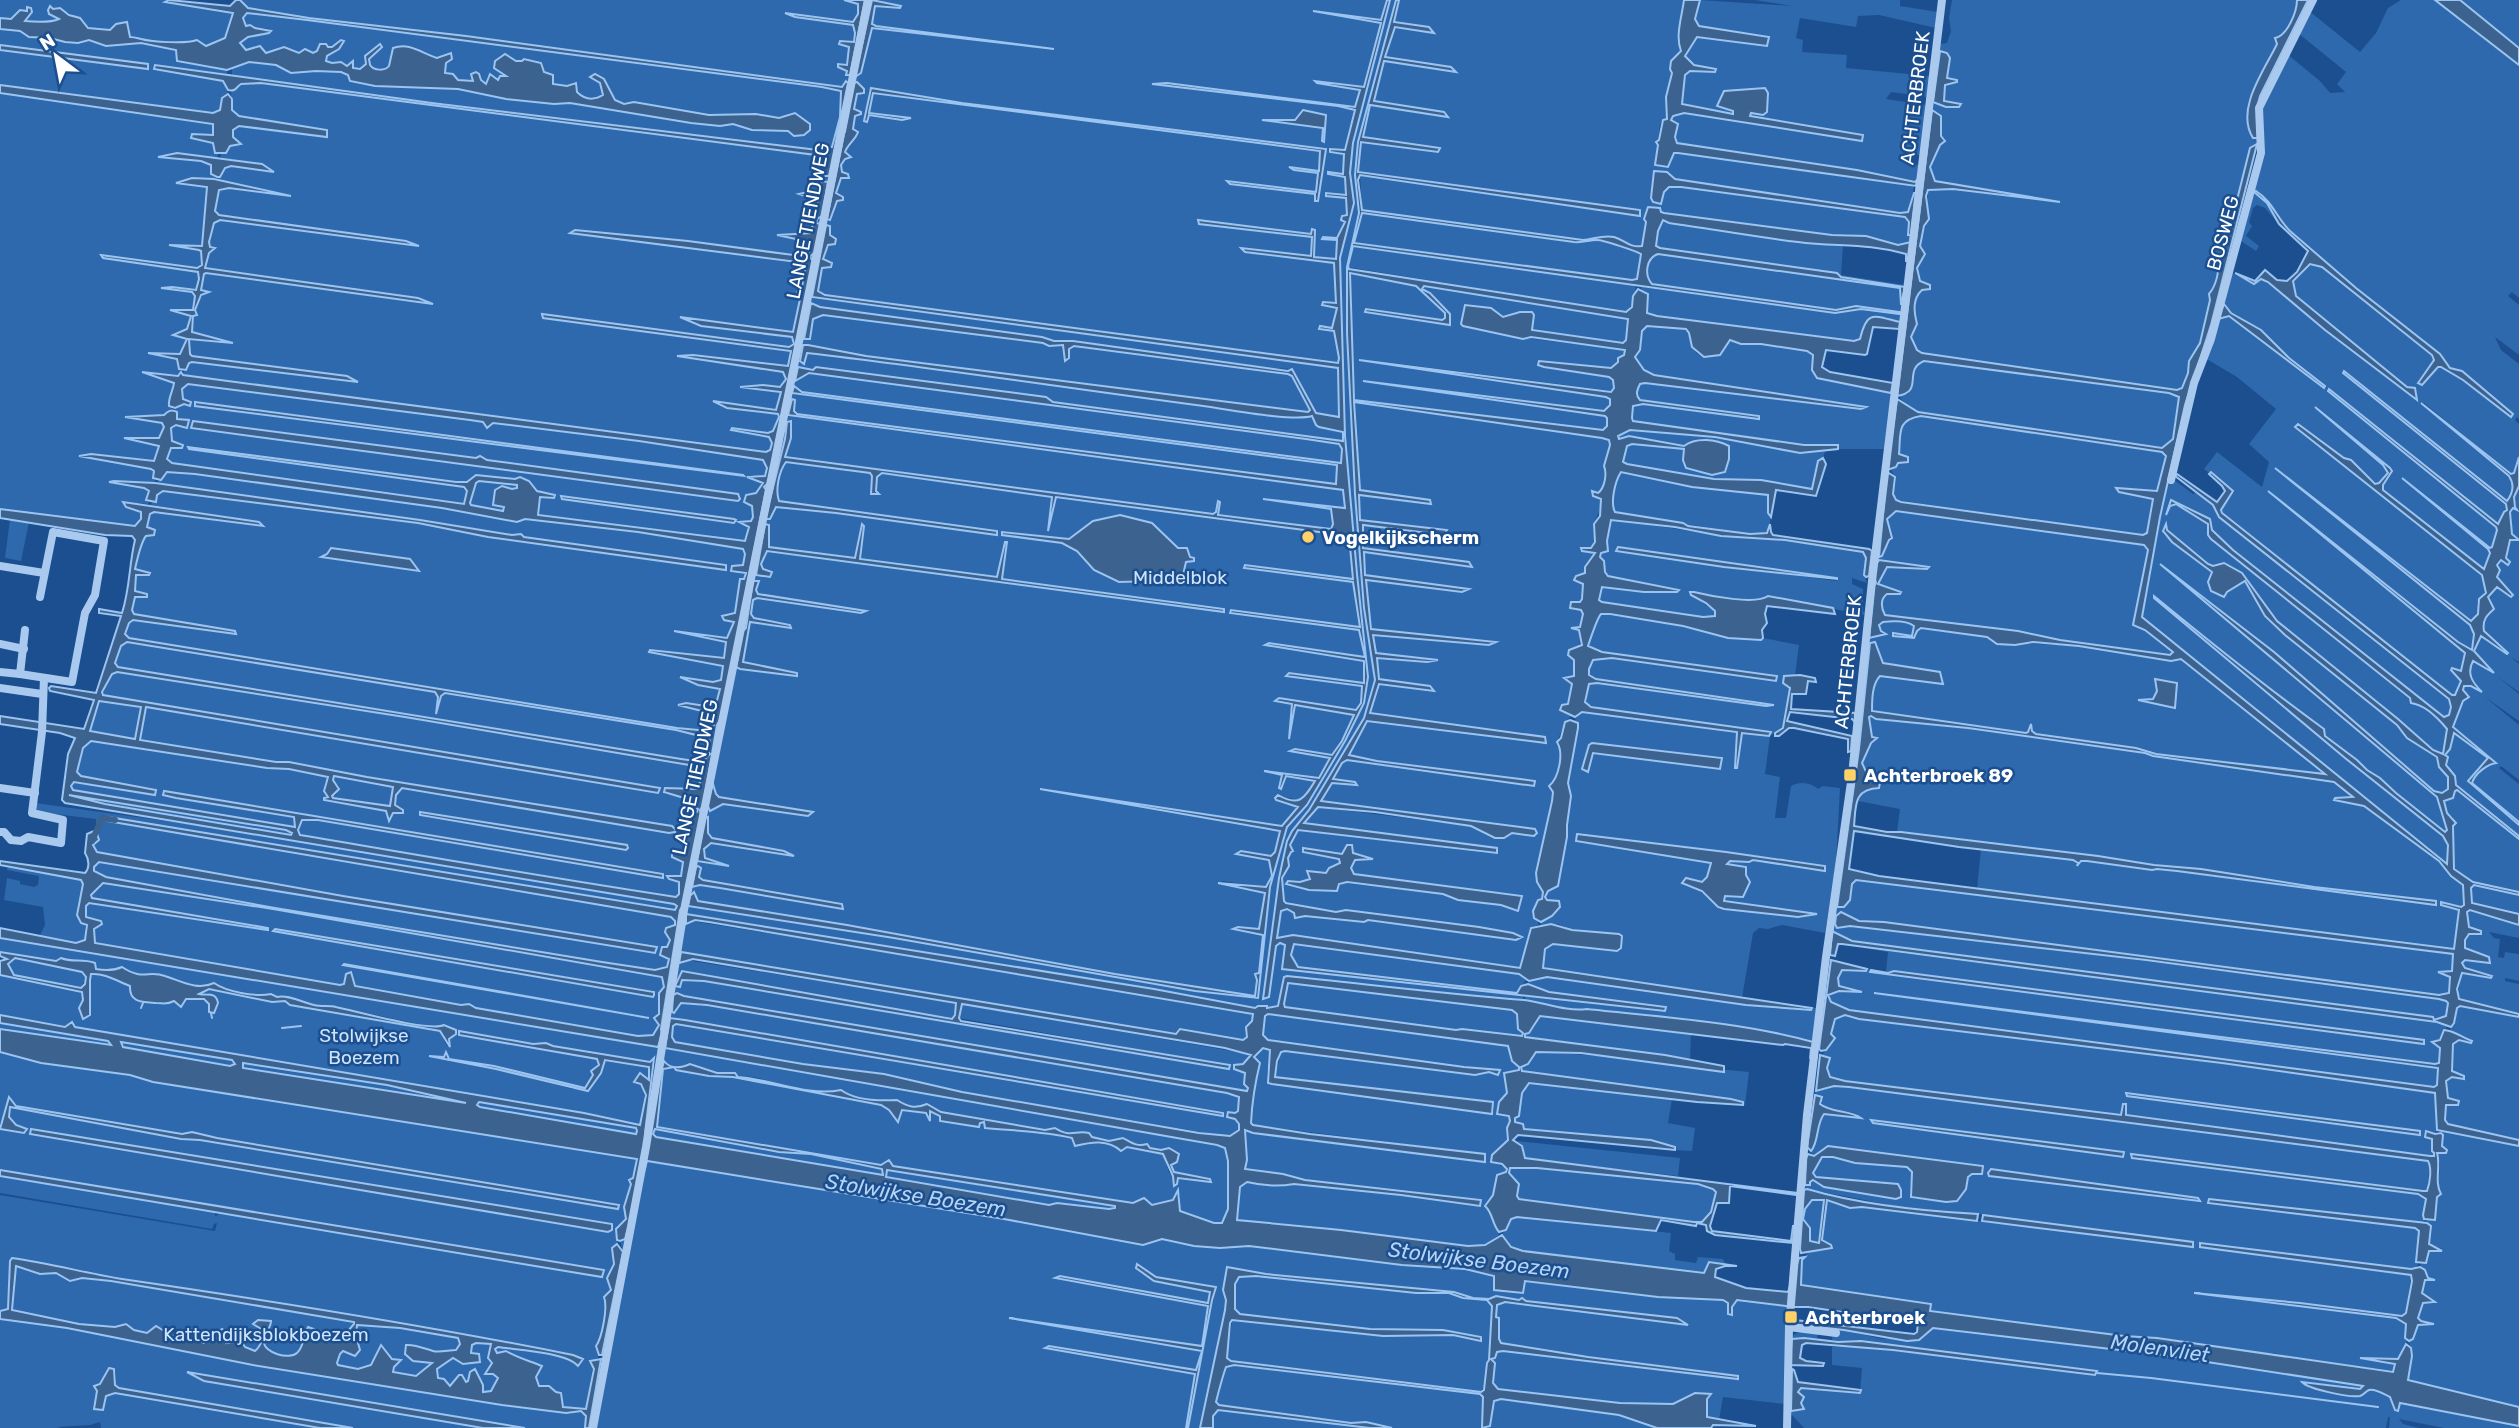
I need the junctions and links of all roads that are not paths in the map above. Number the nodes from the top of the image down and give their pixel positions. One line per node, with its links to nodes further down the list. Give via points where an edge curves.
1 (868, 0): 21 (street, LANGE TIENDWEG, via 689,886)
2 (1942, 0): 19 (street, ACHTERBROEK, via 1807,1115)
3 (2313, 0): 4 (street, BOSWEG, via 2259,107 2261,153 2211,339 2194,383)
4 (2171, 480)
5 (0, 566): 6 (street)
6 (42, 573): 7 (street); 13 (street, via 46,573 53,532 104,541 72,682)
7 (40, 597)
8 (25, 630): 10 (street)
9 (0, 645): 10 (street)
10 (24, 649): 12 (street)
11 (0, 672): 12 (street)
12 (20, 674): 13 (street)
13 (44, 678): 15 (street)
14 (0, 688): 15 (street)
15 (42, 694): 17 (street)
16 (0, 788): 17 (street)
17 (34, 797): 18 (street, via 32,811 63,820 61,843 28,837 11,840)
18 (0, 832)
19 (1788, 1327): 20 (street); 22 (street, ACHTERBROEK)
20 (1836, 1333)
21 (593, 1428)
22 (1787, 1428)

